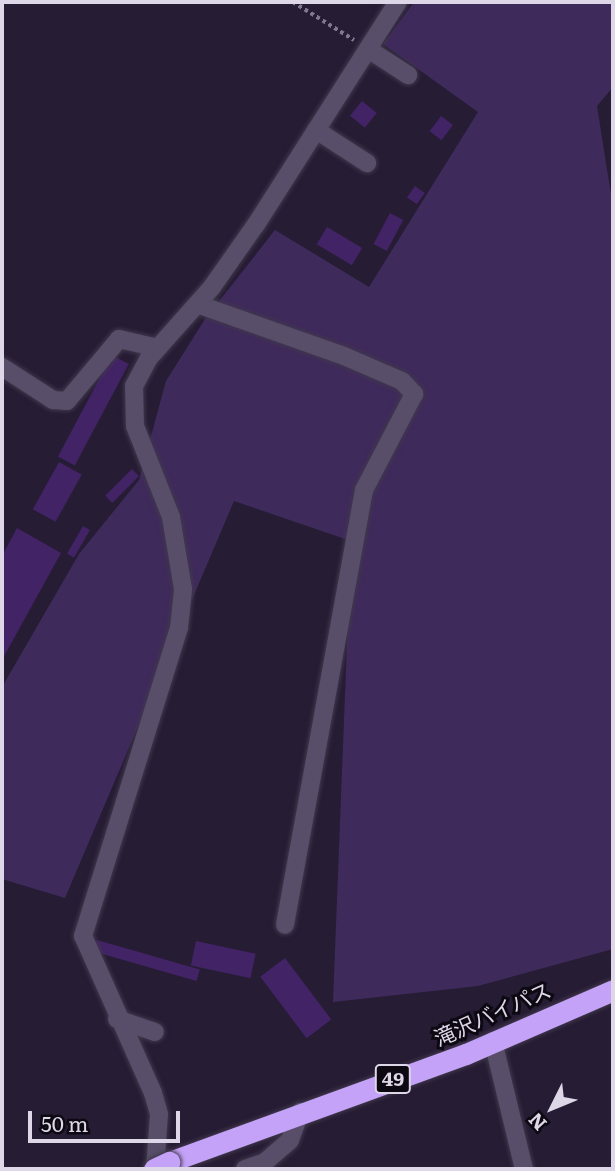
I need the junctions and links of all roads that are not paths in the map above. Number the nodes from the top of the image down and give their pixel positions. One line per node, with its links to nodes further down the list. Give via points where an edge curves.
1 (398, 2): 2 (street)
2 (369, 49): 3 (street); 4 (street)
3 (408, 75)
4 (316, 130): 5 (street); 6 (street)
5 (367, 163)
6 (197, 304): 7 (street); 9 (street, via 344,356 402,381 414,394 364,490)
7 (157, 348): 8 (street, via 119,339 67,401 53,400); 11 (street, via 138,374 132,413 170,517 183,589 179,628 100,864 83,936)
8 (2, 368)
9 (285, 925)
10 (613, 990): 13 (highway, 滝沢バイパス / 49)
11 (117, 1019): 12 (street); 15 (street, via 159,1114)
12 (155, 1032)
13 (493, 1041): 14 (highway, 滝沢バイパス / 49); 17 (street)
14 (300, 1112): 15 (highway, 滝沢バイパス / 49); 16 (street, via 290,1139 265,1162)
15 (159, 1167)
16 (245, 1169)
17 (524, 1169)

